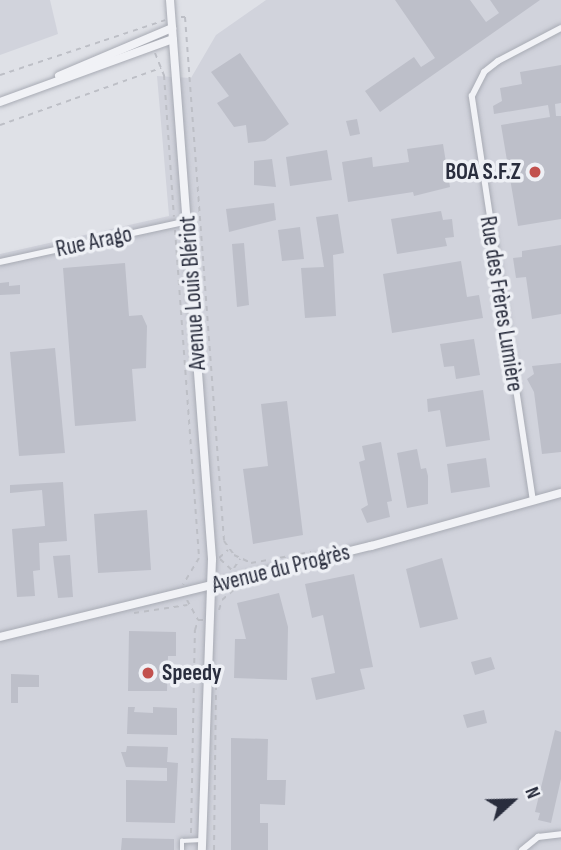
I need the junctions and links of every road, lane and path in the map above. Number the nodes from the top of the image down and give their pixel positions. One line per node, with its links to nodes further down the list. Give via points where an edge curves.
1 (170, 0): 2 (street, Avenue Louis Blériot)
2 (172, 23): 4 (street, Avenue Louis Blériot); 5 (path, via 150,22); 6 (street); 16 (path, via 185,17 222,529 228,550)
3 (561, 28): 13 (street, Rue des Frères Lumière, via 498,61 484,72 472,96)
4 (173, 39): 6 (street); 9 (street, Avenue Louis Blériot)
5 (0, 75)
6 (31, 90): 7 (street)
7 (0, 102)
8 (0, 125): 10 (path, via 161,68)
9 (188, 221): 10 (street, Rue Arago); 20 (street, Avenue Louis Blériot)
10 (175, 224): 11 (street, Rue Arago); 21 (path, via 199,558 182,582)
11 (0, 262)
12 (561, 493): 13 (street, Avenue du Progrès)
13 (533, 501): 18 (street, Avenue du Progrès)
14 (322, 549): 16 (path, via 263,562)
15 (219, 558): 17 (path)
16 (240, 559): 17 (path)
17 (233, 568): 18 (path)
18 (236, 583): 19 (path); 20 (street, Avenue du Progrès); 22 (path, via 222,600)
19 (244, 584)
20 (211, 586): 21 (street, Avenue du Progrès); 28 (street, Avenue Louis Blériot)
21 (185, 592): 23 (path); 25 (street, Avenue du Progrès)
22 (218, 619)
23 (198, 620)
24 (198, 624): 29 (path)
25 (0, 637)
26 (217, 673): 32 (path)
27 (561, 834): 33 (street, via 538,837)
28 (202, 840): 29 (lane); 31 (street, Avenue Louis Blériot)
29 (191, 841): 30 (lane, via 183,841)
30 (183, 850)
31 (202, 850)
32 (214, 850)
33 (522, 850)

